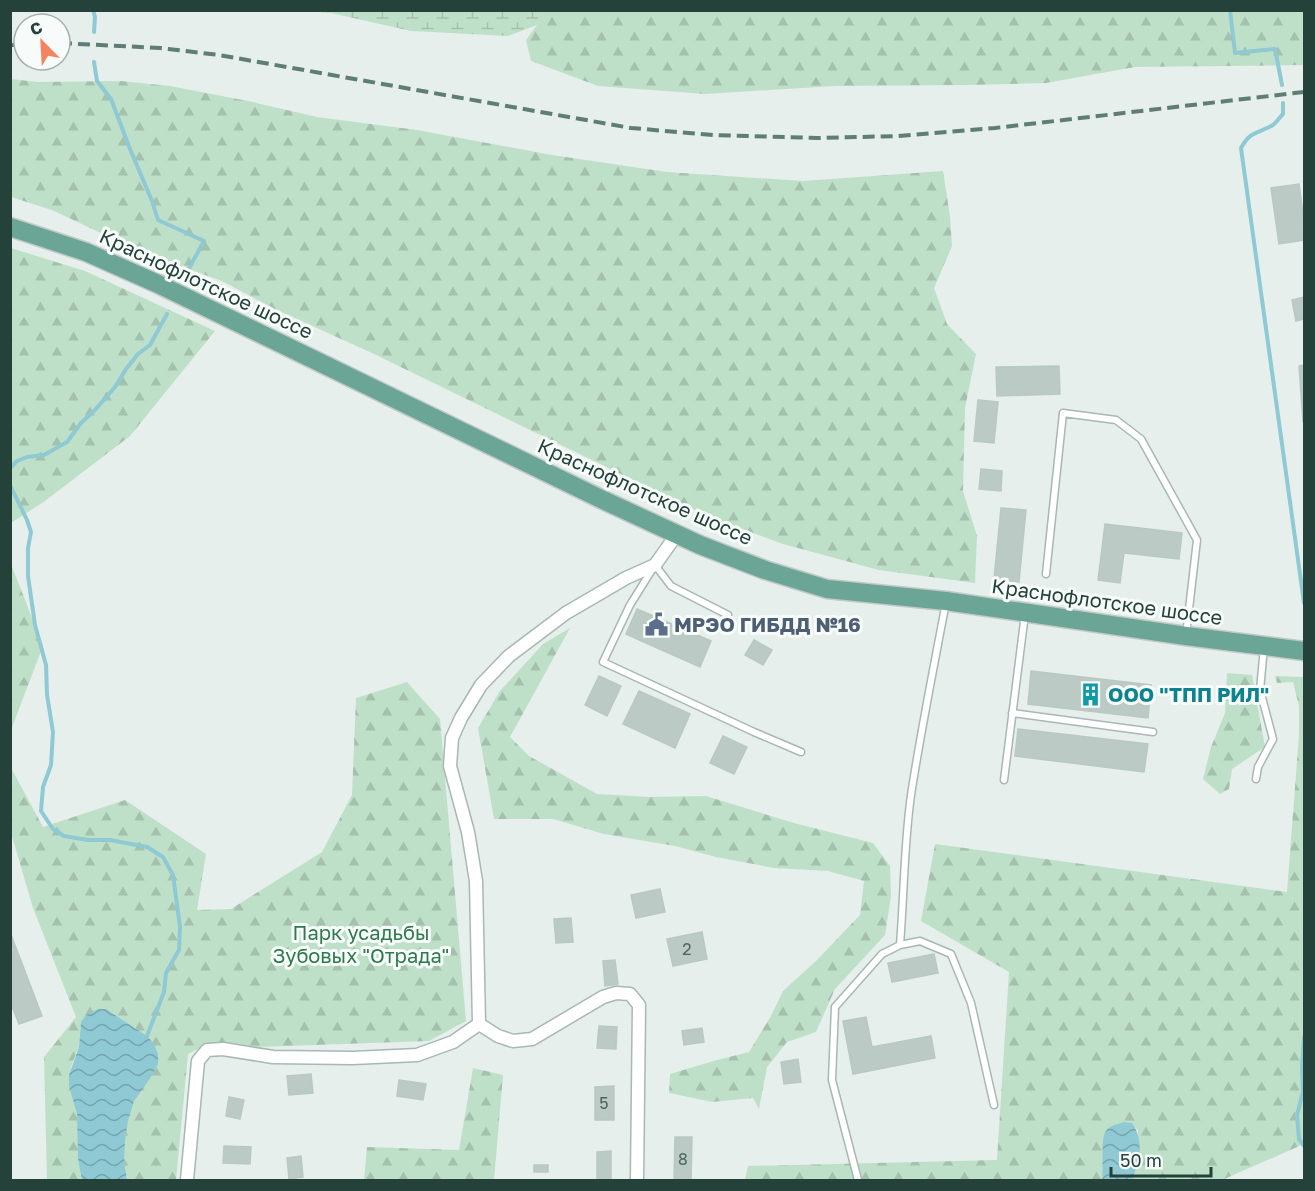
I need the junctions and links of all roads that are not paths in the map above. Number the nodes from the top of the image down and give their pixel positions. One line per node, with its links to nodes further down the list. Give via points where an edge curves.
1 (10, 227): 2 (main road, Краснофлотское шоссе, via 86,252 158,284)
2 (677, 534): 3 (street); 5 (main road, Краснофлотское шоссе, via 765,570 827,589)
3 (655, 565): 7 (lane, via 671,586); 13 (lane, via 630,605 603,662); 17 (street, via 566,613 509,656 481,685 452,738 450,766 468,832 476,881)
4 (1046, 574): 8 (lane, via 1063,413 1116,420 1142,438 1197,540)
5 (946, 601): 6 (main road, Краснофлотское шоссе); 16 (lane, via 911,796)
6 (1025, 614): 8 (main road, Краснофлотское шоссе); 11 (lane)
7 (728, 615)
8 (1186, 636): 9 (main road, Краснофлотское шоссе)
9 (1264, 646): 10 (main road, Краснофлотское шоссе); 14 (lane, via 1260,690 1273,739)
10 (1305, 651)
11 (1012, 713): 12 (lane); 15 (lane)
12 (1153, 732)
13 (801, 752)
14 (1256, 779)
15 (1004, 780)
16 (900, 945): 18 (lane, via 920,941 951,954 971,1003); 21 (lane, via 882,954 835,1007 832,1080)
17 (479, 1024): 19 (street, via 453,1042 417,1055 273,1057 207,1050 198,1061); 20 (street, via 513,1041 532,1039 603,997 630,994 639,1005)
18 (994, 1105)
19 (187, 1180)
20 (637, 1180)
21 (858, 1180)

